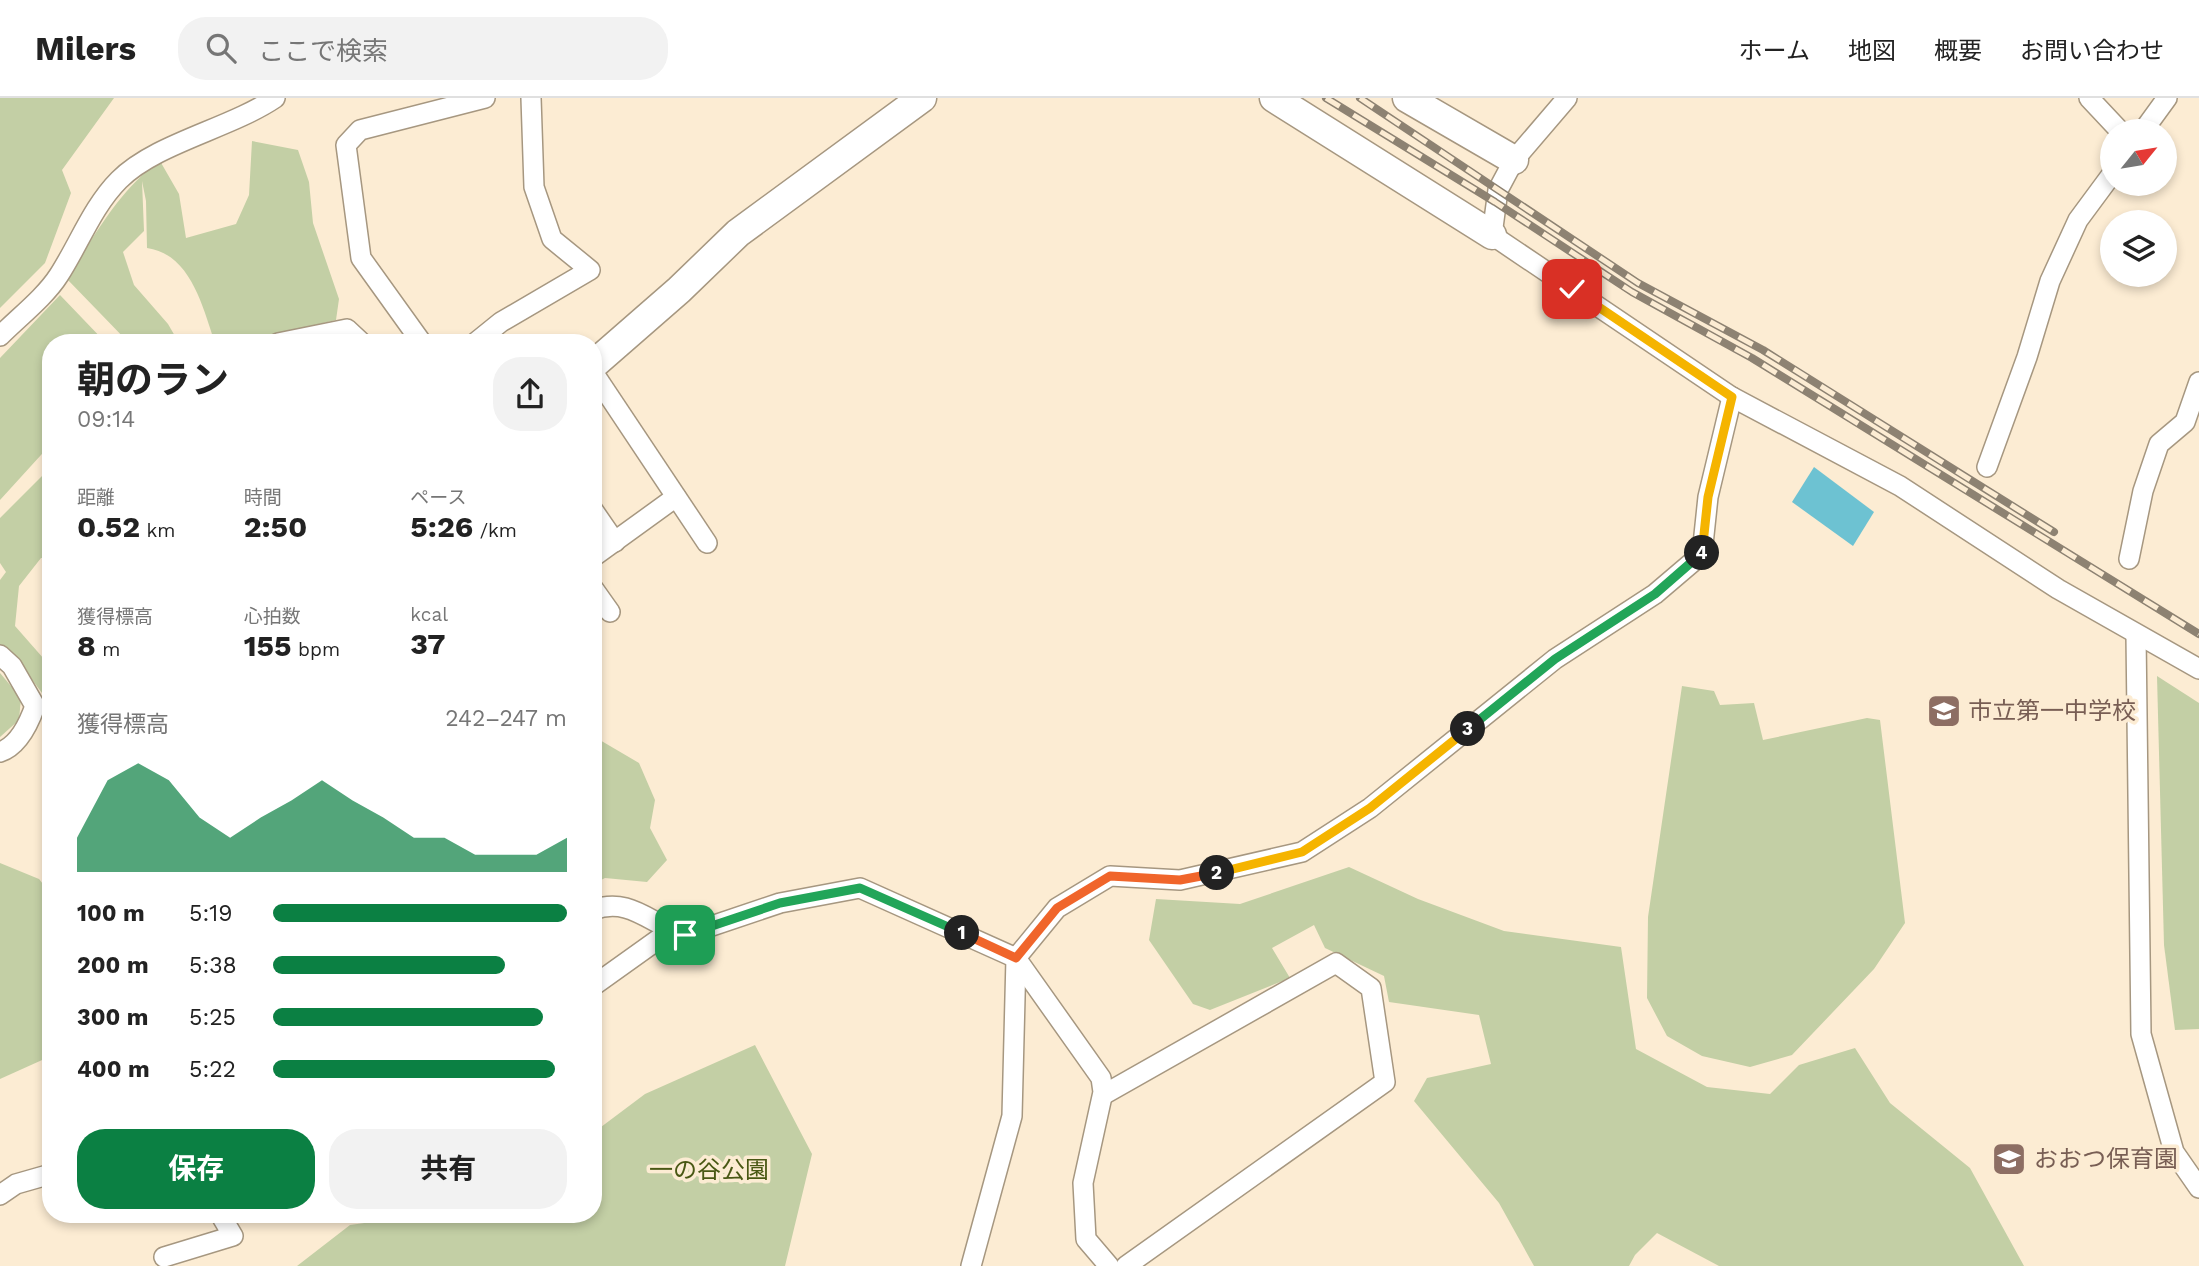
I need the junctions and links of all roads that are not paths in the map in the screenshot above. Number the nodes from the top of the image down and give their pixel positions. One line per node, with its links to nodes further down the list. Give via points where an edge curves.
1 (275, 98): 19 (street, via 245,117 150,158 119,179 57,277)
2 (485, 98): 17 (street, via 360,130 346,145 361,258)
3 (531, 98): 18 (street, via 534,187 552,239 590,270)
4 (922, 98): 20 (street, via 738,233)
5 (1274, 98): 14 (street)
6 (1407, 98): 12 (street)
7 (1567, 98): 12 (street)
8 (2089, 98): 10 (street)
9 (2167, 98): 11 (street)
10 (2109, 119)
11 (2152, 119)
12 (1514, 160): 14 (street, via 1498,190)
13 (2100, 190): 24 (street, via 2078,220 2050,281)
14 (1492, 235): 23 (street)
15 (323, 334): 16 (street, via 348,329)
16 (353, 334)
17 (416, 334)
18 (486, 334)
19 (0, 337)
20 (602, 357)
21 (2199, 382): 30 (street, via 2185,422 2159,444 2143,491)
22 (602, 386): 25 (street)
23 (1732, 397): 33 (street, via 1900,486); 39 (street, via 1708,497 1702,554 1655,594 1555,659 1370,808 1302,852 1180,880 1110,876 1057,908)
24 (1987, 467)
25 (676, 497): 27 (street); 28 (street)
26 (602, 523): 27 (street)
27 (615, 542): 29 (street)
28 (707, 543)
29 (602, 551)
30 (2129, 559)
31 (602, 601): 32 (street)
32 (610, 612)
33 (2136, 635): 35 (street); 43 (street, via 2141,1034 2174,1152)
34 (0, 656): 36 (street, via 12,666 35,706 28,724 7,750)
35 (2199, 669)
36 (0, 752)
37 (602, 909): 38 (street, via 627,906)
38 (670, 931): 39 (street, via 685,935 780,903 860,888); 40 (street)
39 (1016, 958): 41 (street, via 1101,1078); 47 (street, via 1012,1116)
40 (602, 980)
41 (1102, 1095): 48 (street, via 1083,1182 1086,1239); 49 (street, via 1336,963 1371,988 1385,1082)
42 (42, 1177): 44 (street, via 16,1184)
43 (2199, 1188)
44 (0, 1195)
45 (225, 1223): 46 (street, via 233,1236)
46 (163, 1257)
47 (971, 1266)
48 (1109, 1266)
49 (1125, 1266)

